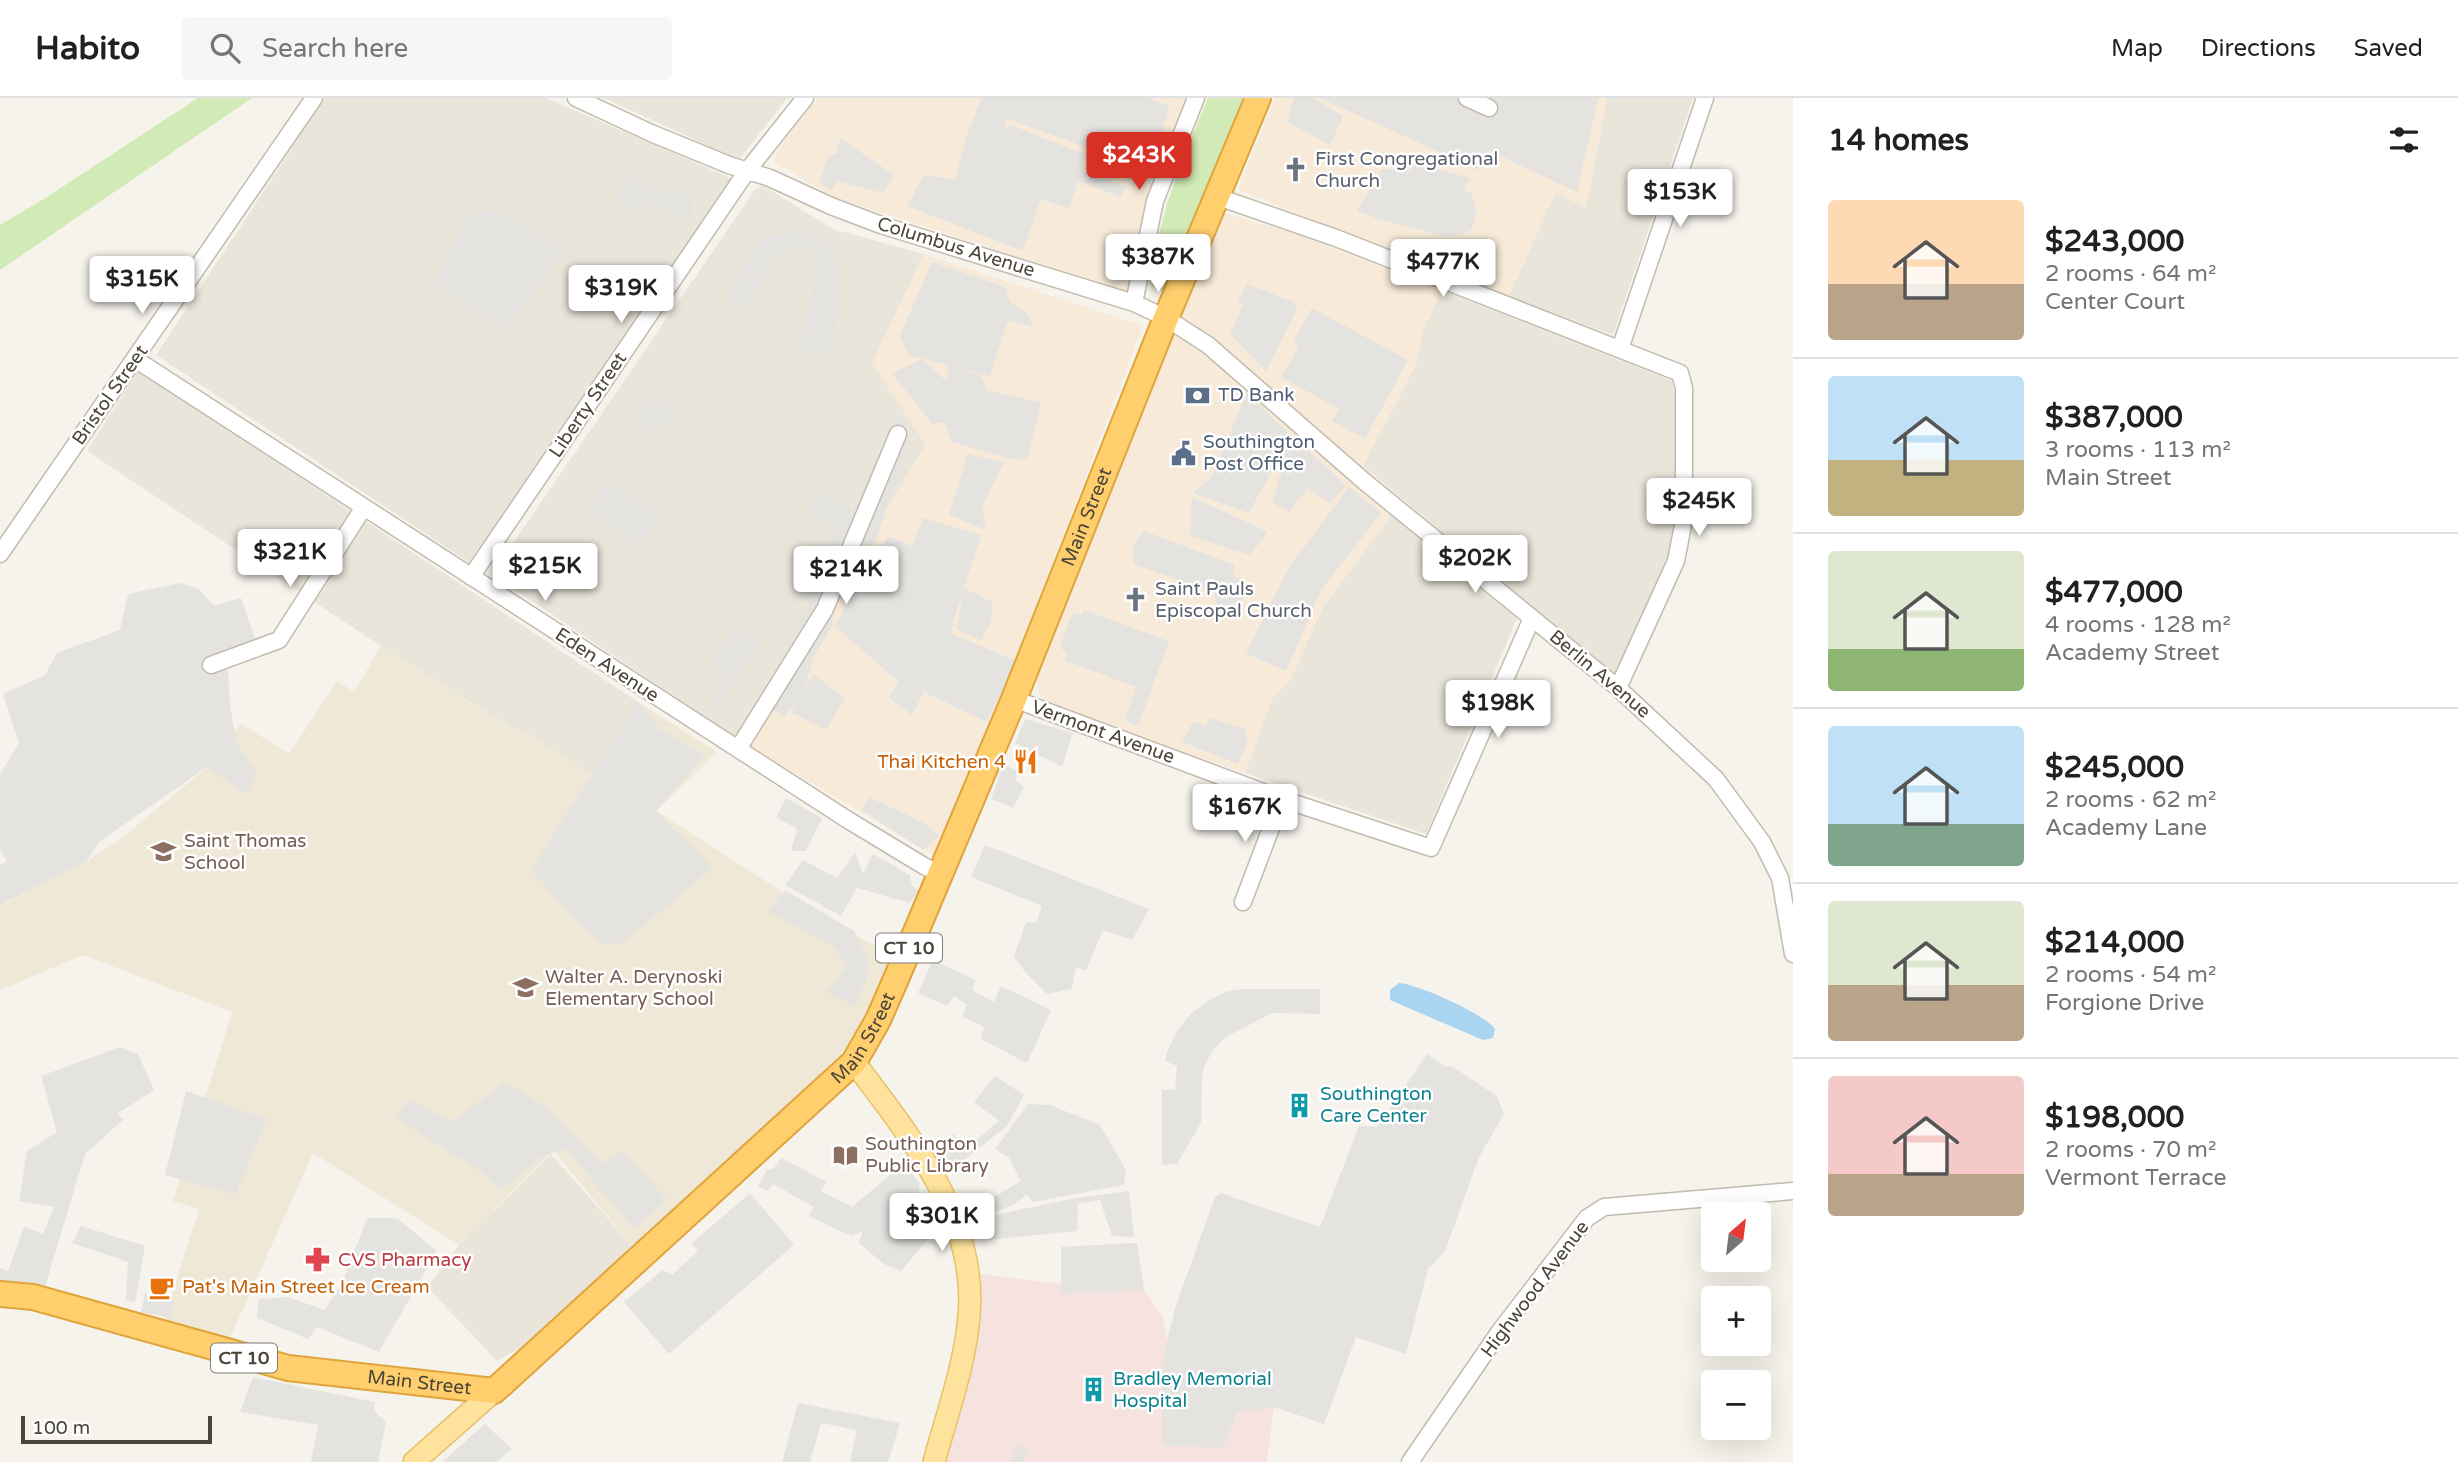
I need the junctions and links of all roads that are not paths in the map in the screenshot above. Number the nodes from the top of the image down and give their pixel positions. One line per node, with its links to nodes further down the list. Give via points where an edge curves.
1 (314, 98): 14 (street, Bristol Street)
2 (576, 98): 9 (street, Columbus Avenue)
3 (805, 98): 9 (street, Liberty Street)
4 (1196, 98): 11 (street, via 1155,201)
5 (1258, 98): 10 (highway, Main Street / CT 10)
6 (1467, 98): 8 (street)
7 (1705, 98): 13 (street)
8 (1489, 108)
9 (747, 171): 11 (street, Columbus Avenue, via 881,225); 18 (street, Liberty Street)
10 (1218, 197): 12 (highway, Main Street / CT 10); 13 (street)
11 (1134, 303): 12 (street, Columbus Avenue)
12 (1166, 318): 19 (street, Berlin Avenue, via 1208,345 1364,482); 22 (highway, Main Street / CT 10)
13 (1620, 349): 21 (street, via 1680,373 1684,388 1684,520 1676,561)
14 (135, 359): 16 (street, Eden Avenue); 17 (street, Bristol Street)
15 (898, 434): 23 (street, via 825,609)
16 (364, 507): 18 (street, Eden Avenue); 20 (street, via 279,640)
17 (3, 542)
18 (471, 577): 23 (street, Eden Avenue)
19 (1532, 618): 21 (street, Berlin Avenue); 24 (street, Vermont Avenue, via 1431,848)
20 (211, 665)
21 (1618, 688): 26 (street, Berlin Avenue, via 1716,779)
22 (1014, 699): 24 (street, Vermont Avenue); 25 (highway, Main Street / CT 10)
23 (738, 749): 25 (street, Eden Avenue)
24 (1282, 799): 27 (street)
25 (941, 874): 29 (highway, Main Street / CT 10, via 878,1020)
26 (1786, 874): 28 (street, Berlin Avenue)
27 (1243, 902)
28 (1793, 954)
29 (854, 1062): 32 (highway, Main Street / CT 10); 34 (main road, via 925,1161 958,1231 966,1266 969,1317)
30 (1793, 1191): 35 (street, Highwood Avenue, via 1604,1207 1587,1218 1500,1331)
31 (0, 1294): 32 (highway, Main Street / CT 10, via 33,1297 288,1368)
32 (494, 1391): 33 (main road)
33 (414, 1462)
34 (934, 1462)
35 (1410, 1462)

